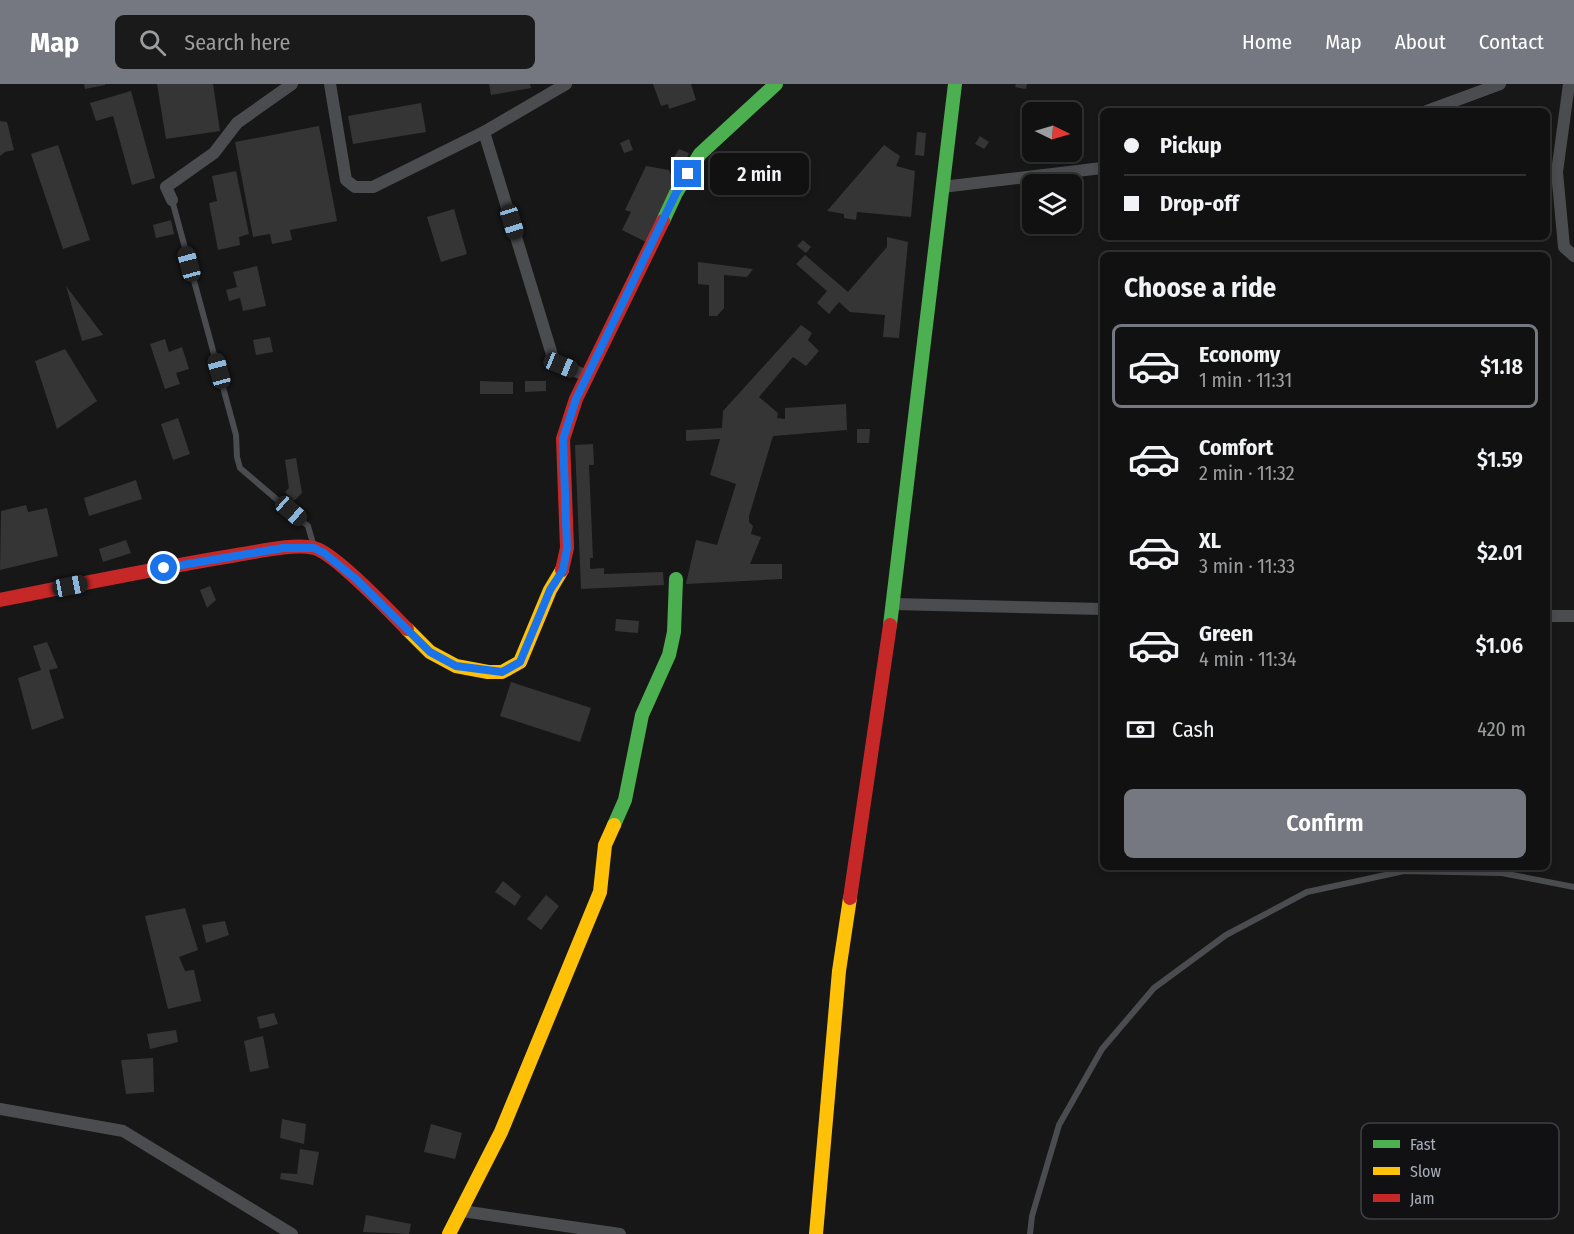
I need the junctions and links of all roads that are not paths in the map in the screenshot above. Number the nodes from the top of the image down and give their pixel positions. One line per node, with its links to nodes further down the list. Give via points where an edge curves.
1 (292, 84): 12 (street, via 237,123 214,153 166,187)
2 (330, 84): 9 (street, via 346,180 355,187 372,187)
3 (566, 84): 9 (street)
4 (776, 84): 14 (street, via 700,154 676,193)
5 (955, 84): 11 (street)
6 (1500, 84): 8 (street)
7 (1569, 84): 13 (street, via 1557,172 1564,247)
8 (1435, 108)
9 (484, 132): 14 (street, via 553,358)
10 (1100, 168): 11 (street)
11 (942, 187): 18 (street)
12 (172, 200): 15 (lane, via 236,435 240,468 308,526)
13 (1574, 256)
14 (587, 376): 15 (street, via 563,439 567,548 563,570 550,590 520,662 502,672 456,666 430,652 356,579)
15 (314, 548): 17 (street, via 283,548 198,561)
16 (676, 579): 24 (street, via 669,656 642,715 626,800 605,845 600,892 501,1132)
17 (0, 600)
18 (893, 604): 19 (street); 28 (street, via 839,971)
19 (1100, 609)
20 (1550, 616): 21 (street)
21 (1574, 616)
22 (1574, 887): 29 (lane, via 1502,873 1404,871 1307,892 1226,935 1154,988 1102,1049 1059,1125)
23 (0, 1108): 25 (street, via 123,1131)
24 (462, 1211): 26 (street); 27 (street)
25 (292, 1234)
26 (449, 1234)
27 (620, 1234)
28 (816, 1234)
29 (1030, 1234)

